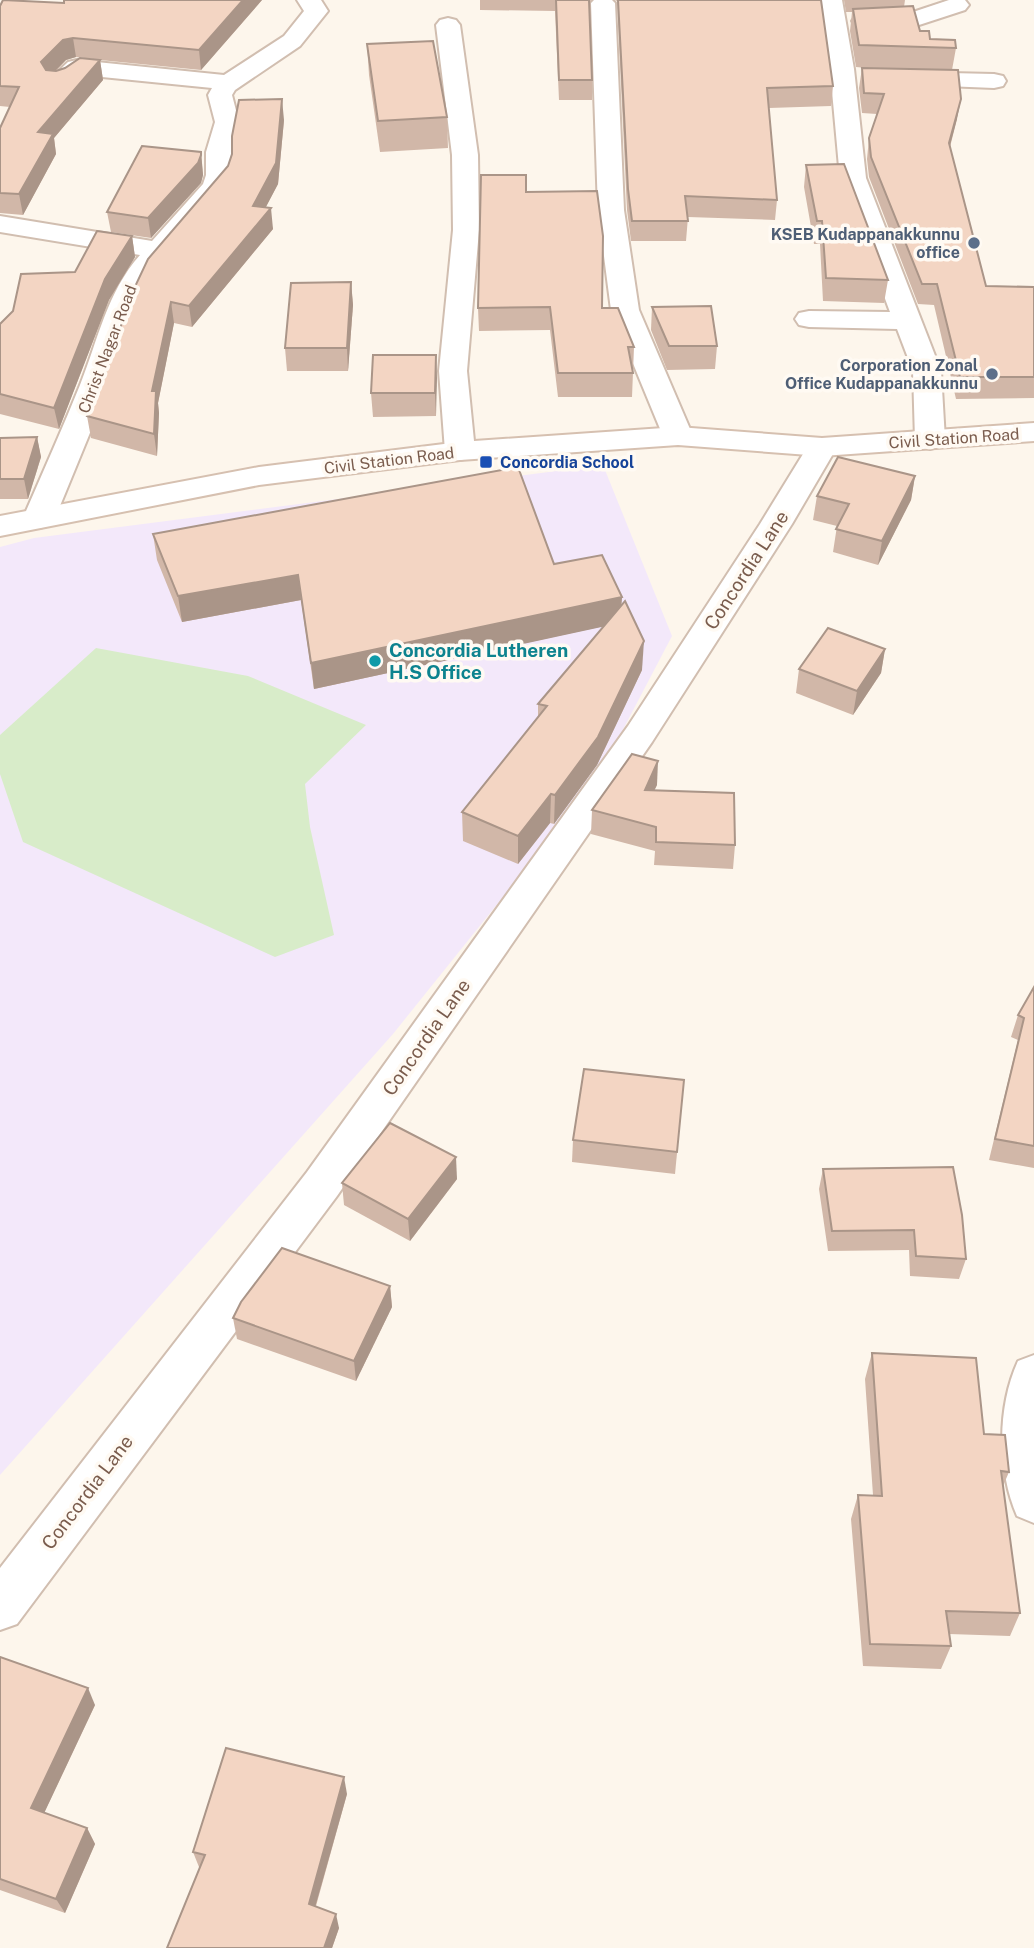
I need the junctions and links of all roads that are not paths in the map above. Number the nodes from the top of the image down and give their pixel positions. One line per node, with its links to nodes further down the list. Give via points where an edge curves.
1 (309, 0): 9 (street, via 316,11 292,41)
2 (603, 4): 15 (street, via 611,210 625,310)
3 (957, 5): 4 (street, via 919,18)
4 (833, 11): 6 (street)
5 (449, 24): 18 (street, via 465,155 466,230 453,371)
6 (843, 77): 7 (street); 13 (street, via 853,178)
7 (994, 81)
8 (59, 82): 9 (street, via 76,67)
9 (230, 83): 11 (street, Christ Nagar Road, via 220,95 227,122 215,186)
10 (0, 223): 11 (street)
11 (158, 250): 19 (street, Christ Nagar Road, via 136,276 118,315)
12 (809, 319): 13 (street)
13 (907, 321): 16 (street, via 927,371)
14 (1034, 432): 16 (street, Civil Station Road)
15 (678, 436): 17 (street, Civil Station Road); 18 (street, Civil Station Road)
16 (930, 440): 17 (street, Civil Station Road)
17 (822, 447): 23 (street, Concordia Lane, via 640,734 337,1162)
18 (460, 451): 19 (street, Civil Station Road, via 259,477)
19 (40, 518): 20 (street, Civil Station Road)
20 (0, 526)
21 (1034, 1376): 22 (street, via 1024,1434)
22 (1034, 1501)
23 (0, 1607)

